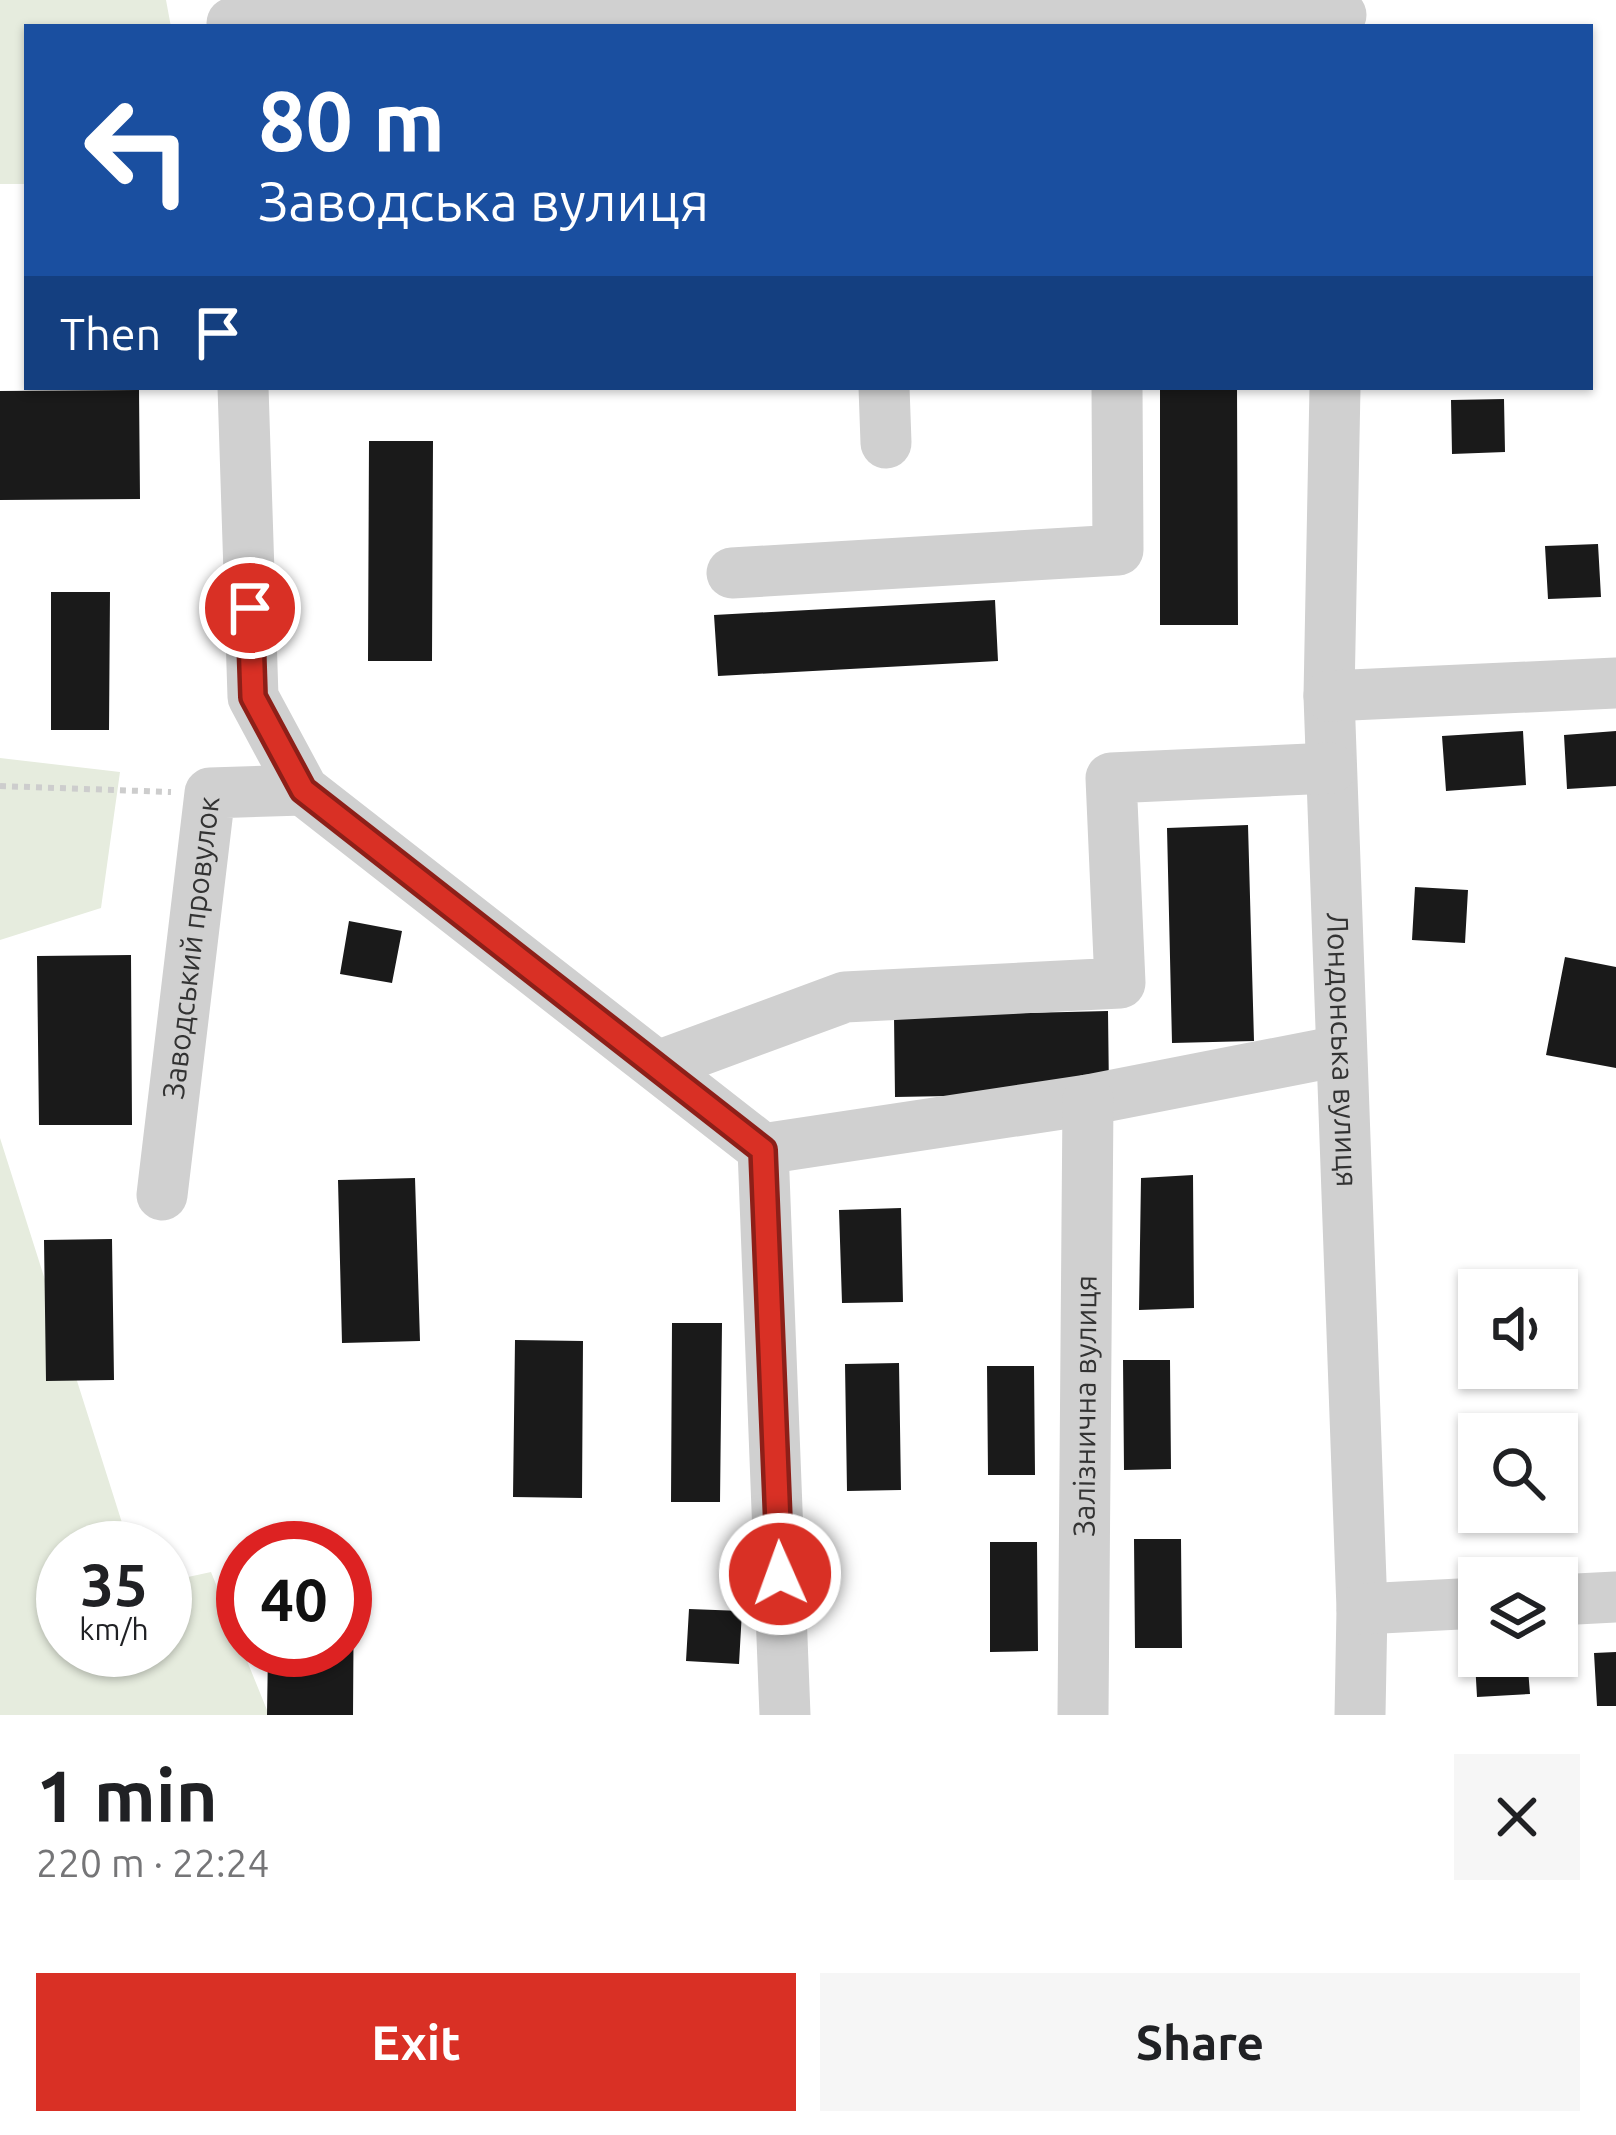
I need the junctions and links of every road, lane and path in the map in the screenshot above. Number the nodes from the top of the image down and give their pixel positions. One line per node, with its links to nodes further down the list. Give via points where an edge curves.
1 (1114, 14): 2 (street); 4 (street)
2 (1342, 14)
3 (232, 17): 4 (street)
4 (874, 21)
5 (244, 390): 15 (street, via 253,697)
6 (884, 390): 9 (street)
7 (1117, 390): 10 (street, via 1118,550)
8 (1335, 390): 12 (street, Лондонська вулиця)
9 (886, 443)
10 (732, 573)
11 (1616, 683): 12 (street)
12 (1330, 696): 13 (street, Лондонська вулиця)
13 (1331, 768): 17 (street, Лондонська вулиця); 18 (street, via 1111,778 1120,983 845,997)
14 (0, 786): 16 (path)
15 (303, 790): 16 (street, Заводський провулок); 18 (street)
16 (211, 793): 21 (street, Заводський провулок)
17 (1339, 1051): 19 (street); 25 (street, Лондонська вулиця)
18 (658, 1066): 20 (street)
19 (1088, 1100): 20 (street); 27 (street, Залізнична вулиця)
20 (763, 1150): 26 (street)
21 (162, 1196)
22 (1616, 1598): 23 (street)
23 (1578, 1599)
24 (1458, 1605): 25 (street)
25 (1362, 1609): 28 (street, Лондонська вулиця)
26 (785, 1715)
27 (1084, 1715)
28 (1360, 1715)

